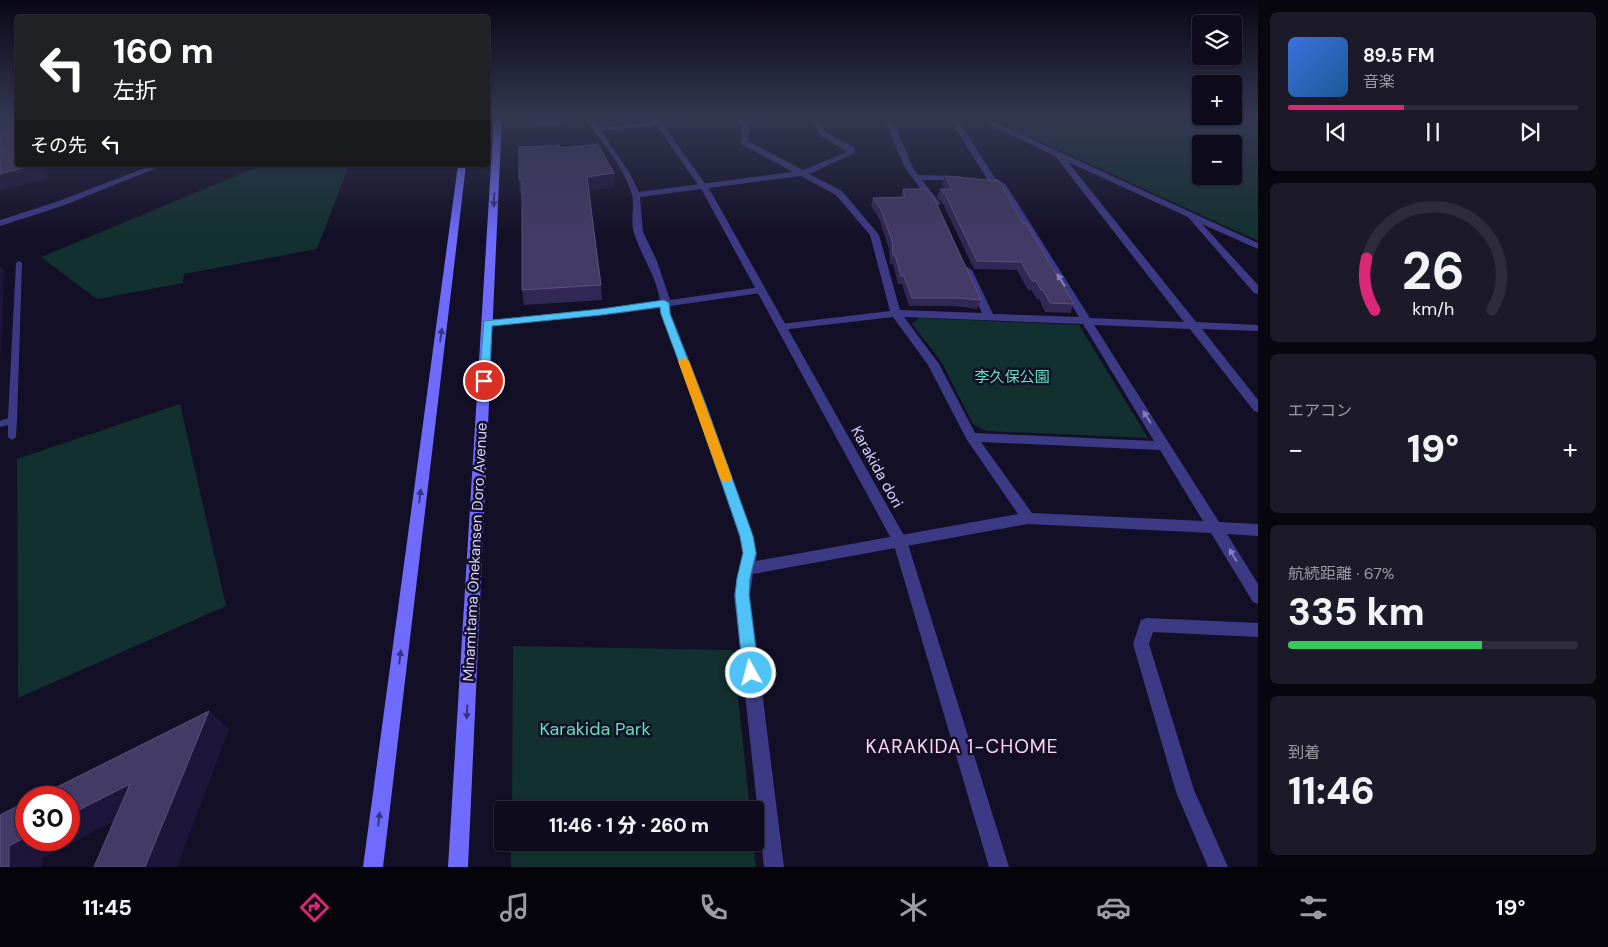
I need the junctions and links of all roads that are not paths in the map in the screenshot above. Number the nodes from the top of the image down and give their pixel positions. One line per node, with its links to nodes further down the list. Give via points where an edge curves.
1 (496, 156): 31 (main road, Minamitama Onekansen Doro Avenue, one-way to 31)
2 (615, 156): 18 (street)
3 (681, 156): 17 (street, Karakida dori)
4 (771, 156): 12 (street)
5 (843, 156): 12 (street)
6 (904, 156): 13 (street)
7 (977, 156): 16 (street)
8 (1060, 156): 32 (street)
9 (1063, 156): 20 (street)
10 (155, 167): 21 (street, via 60,204)
11 (462, 167): 49 (main road, one-way to 11)
12 (802, 173): 17 (street); 28 (street, via 839,193 874,236)
13 (916, 177): 14 (street); 19 (street)
14 (966, 179)
15 (976, 179): 16 (street)
16 (992, 180): 30 (street, one-way to 16, via 1003,187)
17 (702, 186): 18 (street); 25 (street, Karakida dori)
18 (636, 195): 27 (street, via 638,232 652,261)
19 (941, 214)
20 (1188, 214): 22 (street); 26 (street)
21 (0, 223)
22 (1258, 246)
23 (961, 257): 29 (street)
24 (19, 263): 36 (lane)
25 (761, 290): 27 (street); 33 (street, Karakida dori)
26 (1258, 292)
27 (664, 303): 31 (street, via 607,312); 45 (street, via 746,536 750,553)
28 (896, 313): 29 (street); 33 (street); 39 (street, via 933,364)
29 (989, 317): 30 (street)
30 (1087, 321): 32 (street); 40 (street, one-way to 30)
31 (487, 323): 48 (main road, Minamitama Onekansen Doro Avenue, one-way to 48)
32 (1194, 326): 34 (street); 35 (street)
33 (781, 327): 44 (street, Karakida dori)
34 (1258, 328)
35 (1258, 408)
36 (13, 420): 37 (lane); 38 (lane)
37 (0, 424)
38 (12, 437)
39 (971, 437): 40 (street); 41 (street)
40 (1165, 446): 42 (street)
41 (1028, 518): 42 (street); 44 (street)
42 (1216, 528): 43 (street); 46 (street, one-way to 42)
43 (1258, 530)
44 (900, 541): 45 (street); 51 (street, Karakida dori)
45 (747, 569): 50 (street, via 742,595)
46 (1258, 597)
47 (1258, 630): 52 (street, via 1147,625 1142,644 1185,792)
48 (458, 866)
49 (373, 867)
50 (774, 867)
51 (998, 867)
52 (1218, 867)

